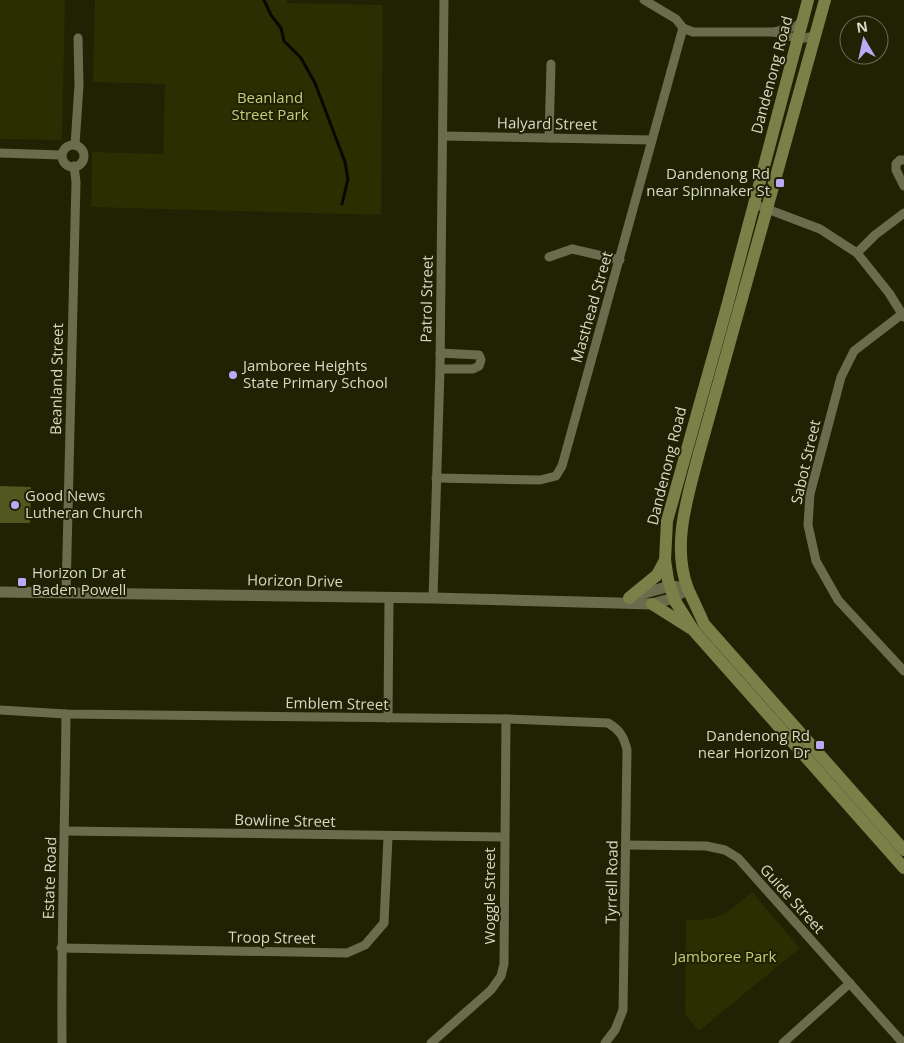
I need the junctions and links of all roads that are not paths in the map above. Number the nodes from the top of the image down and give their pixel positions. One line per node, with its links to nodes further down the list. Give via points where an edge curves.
1 (444, 0): 12 (street, Patrol Street)
2 (644, 0): 6 (street, via 676,19)
3 (808, 0): 5 (main road, Dandenong Road)
4 (825, 0): 8 (main road, Dandenong Road)
5 (804, 20): 7 (street, via 796,26); 10 (main road, Dandenong Road)
6 (683, 28): 7 (street, via 693,32); 14 (street, Masthead Street)
7 (774, 32): 10 (street)
8 (814, 36): 10 (street); 22 (main road, Dandenong Road)
9 (78, 38): 15 (street)
10 (799, 39): 21 (main road, Dandenong Road)
11 (551, 64): 13 (street)
12 (443, 136): 13 (street, Halyard Street); 28 (street, Patrol Street)
13 (549, 138): 14 (street, Halyard Street)
14 (652, 140): 26 (street, Masthead Street)
15 (75, 145): 17 (street, via 67,147); 19 (street, via 82,150 84,157 80,164)
16 (0, 153): 17 (street)
17 (62, 155): 19 (street, via 64,162)
18 (904, 160): 20 (street, via 896,164)
19 (74, 166): 35 (street, Beanland Street)
20 (904, 186)
21 (754, 204): 22 (street); 31 (main road, Dandenong Road, via 667,521)
22 (767, 208): 24 (street, via 820,229); 32 (main road, Dandenong Road, via 688,496 681,545)
23 (904, 213): 24 (street)
24 (857, 254): 27 (street)
25 (550, 257): 26 (street, via 572,249)
26 (620, 260): 30 (street, Masthead Street, via 562,466 556,476 540,480)
27 (903, 316): 42 (street, Sabot Street, via 854,351 841,377 810,494 808,525 816,561 838,600)
28 (440, 353): 29 (street, Patrol Street); 29 (street, via 479,355 481,360 473,369)
29 (440, 369): 30 (street, Patrol Street)
30 (436, 478): 37 (street, Patrol Street)
31 (666, 560): 34 (main road, Dandenong Road); 38 (main road, via 657,575)
32 (688, 588): 34 (street, Horizon Drive); 52 (main road, Dandenong Road, via 704,624)
33 (0, 592): 35 (street, Horizon Drive)
34 (672, 592): 38 (street, Horizon Drive); 40 (street, Horizon Drive); 41 (main road, Dandenong Road)
35 (66, 593): 36 (street, Horizon Drive)
36 (389, 598): 37 (street, Horizon Drive); 45 (street)
37 (433, 598): 39 (street, Horizon Drive)
38 (629, 598): 39 (street, Horizon Drive)
39 (589, 602): 40 (street, Horizon Drive)
40 (652, 604): 41 (main road)
41 (694, 631): 53 (main road, Dandenong Road)
42 (904, 671)
43 (0, 710): 44 (street, Emblem Street)
44 (66, 714): 45 (street, Emblem Street); 48 (street, Estate Road)
45 (388, 718): 46 (street, Emblem Street)
46 (506, 719): 47 (street, Emblem Street); 50 (street, Woggle Street)
47 (608, 723): 51 (street, Tyrrell Road, via 618,729 627,750)
48 (65, 831): 49 (street, Bowline Street); 54 (street, Estate Road)
49 (388, 837): 50 (street, Bowline Street); 54 (street, Troop Street, via 384,923 365,945 347,953)
50 (504, 838): 57 (street, Woggle Street, via 504,964 501,976 491,990)
51 (626, 845): 55 (street, Guide Street, via 706,846 725,850 738,858); 58 (street, Tyrrell Road, via 623,1010 615,1030)
52 (904, 850)
53 (904, 868)
54 (61, 948): 56 (street, Estate Road)
55 (850, 983): 59 (street); 60 (street, Guide Street)
56 (62, 1043)
57 (431, 1043)
58 (605, 1043)
59 (783, 1043)
60 (903, 1043)

